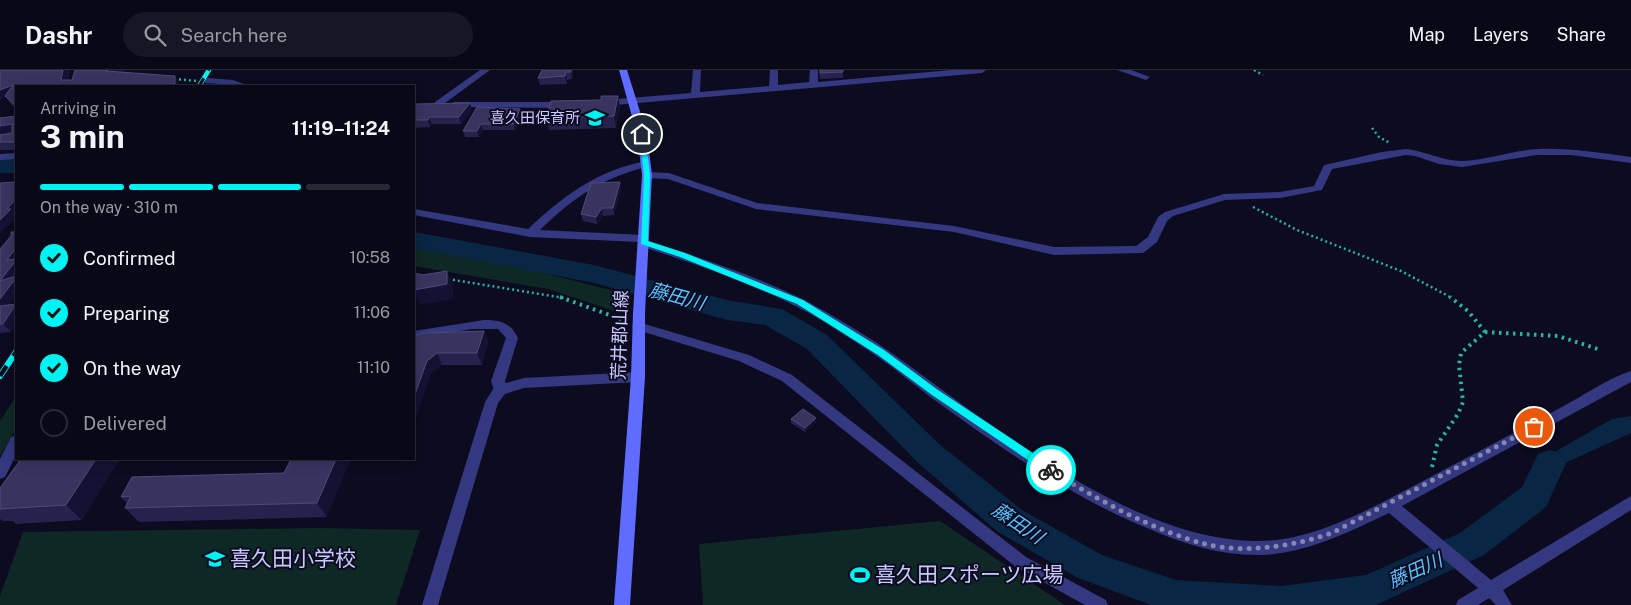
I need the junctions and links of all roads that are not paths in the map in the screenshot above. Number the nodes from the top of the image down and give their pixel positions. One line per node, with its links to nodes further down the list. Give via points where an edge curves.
1 (486, 70): 19 (street, via 434,104)
2 (623, 70): 18 (main road, 荒井郡山線)
3 (697, 70): 17 (street)
4 (774, 70): 16 (street)
5 (814, 70): 15 (street)
6 (856, 70): 13 (street)
7 (982, 70): 9 (street)
8 (1121, 70): 11 (street)
9 (932, 72): 10 (street)
10 (892, 74): 13 (street)
11 (1146, 77)
12 (204, 81): 14 (street)
13 (854, 82): 15 (street)
14 (240, 85)
15 (813, 85): 16 (street)
16 (773, 89): 17 (street)
17 (695, 95): 18 (street)
18 (633, 100): 20 (street); 24 (main road, 荒井郡山線, via 642,134)
19 (577, 104)
20 (594, 104)
21 (15, 156): 22 (street)
22 (0, 157)
23 (1631, 160): 24 (street, via 1584,153 1538,152 1462,164 1447,163 1417,153 1382,155 1328,167 1318,188 1280,196 1211,200 1169,214 1162,219 1153,239 1139,250 1054,251 954,229 756,206)
24 (646, 169): 26 (street, via 628,166 604,177 549,214); 27 (main road, 荒井郡山線)
25 (415, 212): 26 (street)
26 (530, 232): 27 (street)
27 (644, 245): 28 (main road, 荒井郡山線); 36 (street, via 683,255 800,302 881,352 935,393 1075,486 1136,517 1206,544 1259,548 1307,542)
28 (638, 320): 31 (main road, 荒井郡山線); 40 (street, via 744,358 787,378 1021,562)
29 (415, 335): 32 (street, via 474,325 500,325 505,328 512,338 498,381)
30 (1631, 376): 36 (street)
31 (638, 377): 32 (street, via 524,383); 39 (main road, 荒井郡山線)
32 (500, 390): 38 (street, via 492,402)
33 (15, 443): 34 (street)
34 (0, 473)
35 (1631, 502): 37 (street)
36 (1390, 505): 37 (street)
37 (1486, 587): 41 (street); 42 (street)
38 (430, 605)
39 (622, 605)
40 (1100, 605)
41 (1464, 605)
42 (1504, 605)

